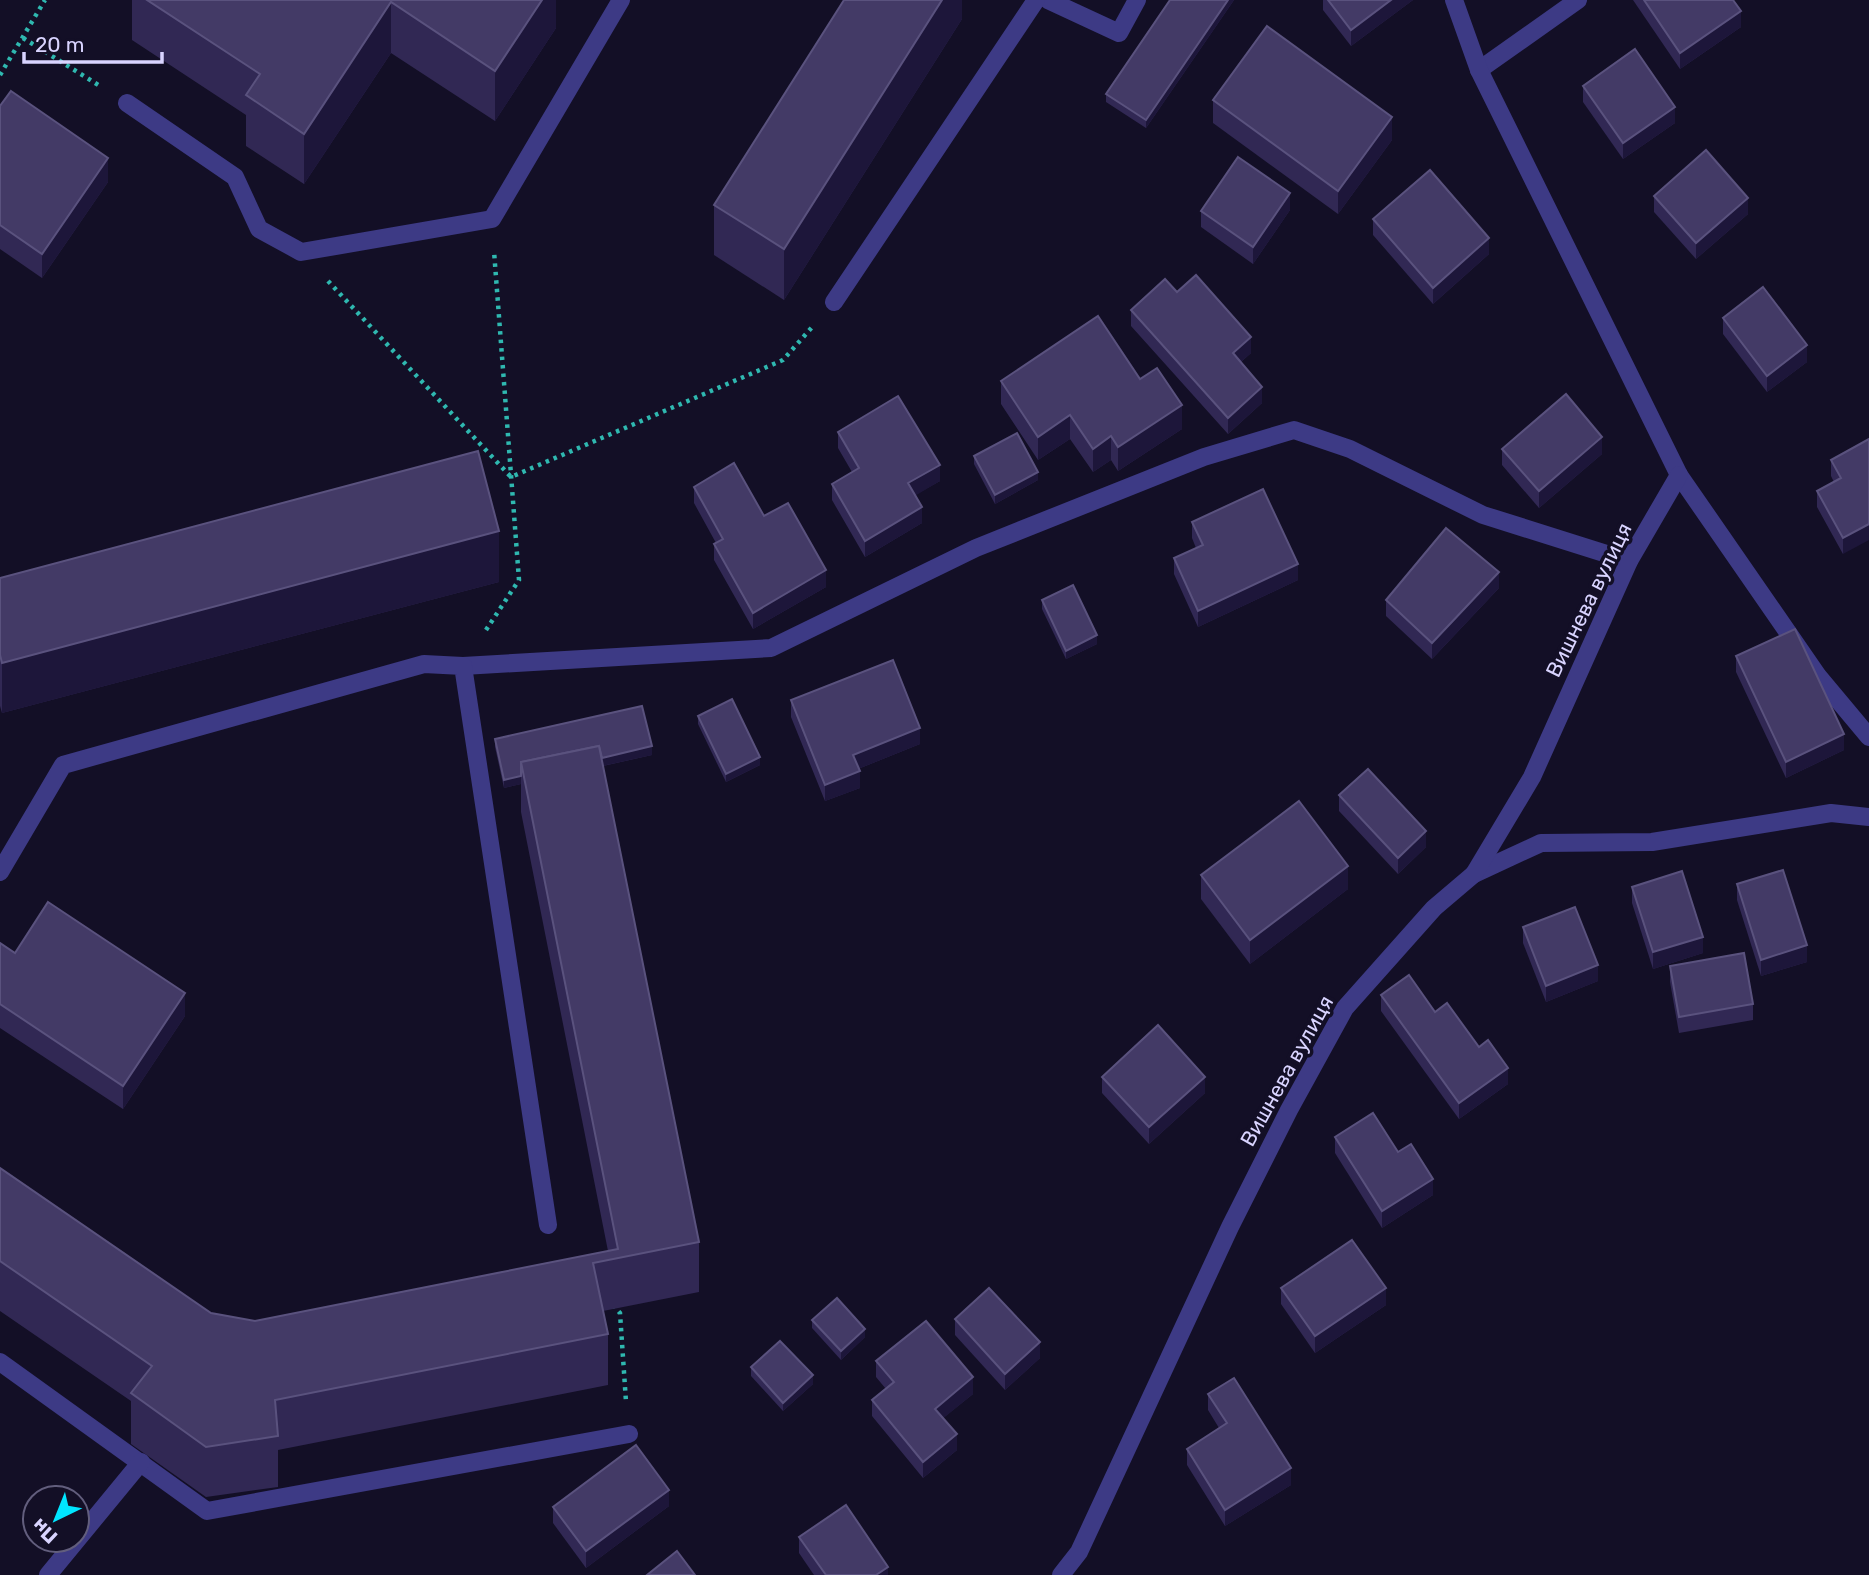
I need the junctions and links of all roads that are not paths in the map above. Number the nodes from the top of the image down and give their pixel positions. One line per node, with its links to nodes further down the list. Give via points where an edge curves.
1 (621, 0): 8 (street, via 492,219 301,252 259,229 234,177)
2 (1036, 0): 9 (street)
3 (1048, 0): 4 (street, via 1119,33)
4 (1137, 0)
5 (1454, 0): 7 (street)
6 (1578, 0): 7 (street)
7 (1479, 70): 10 (street)
8 (127, 103)
9 (834, 302)
10 (1679, 475): 11 (street, Вишнева вулиця); 13 (street, via 1818,676)
11 (1629, 561): 12 (street, via 1483,515 1350,449 1294,430 1204,457 976,548 771,648); 16 (street, Вишнева вулиця, via 1532,777)
12 (463, 666): 15 (street, via 424,664 62,765); 17 (street)
13 (1869, 737)
14 (1869, 817): 16 (street, via 1831,813 1652,842 1541,843)
15 (0, 872)
16 (1474, 874): 22 (street, Вишнева вулиця, via 1434,908 1345,1008 1230,1227 1079,1552)
17 (548, 1225)
18 (0, 1362): 20 (street)
19 (629, 1434): 20 (street, via 208,1511)
20 (141, 1462): 21 (street)
21 (48, 1575)
22 (1061, 1575)

